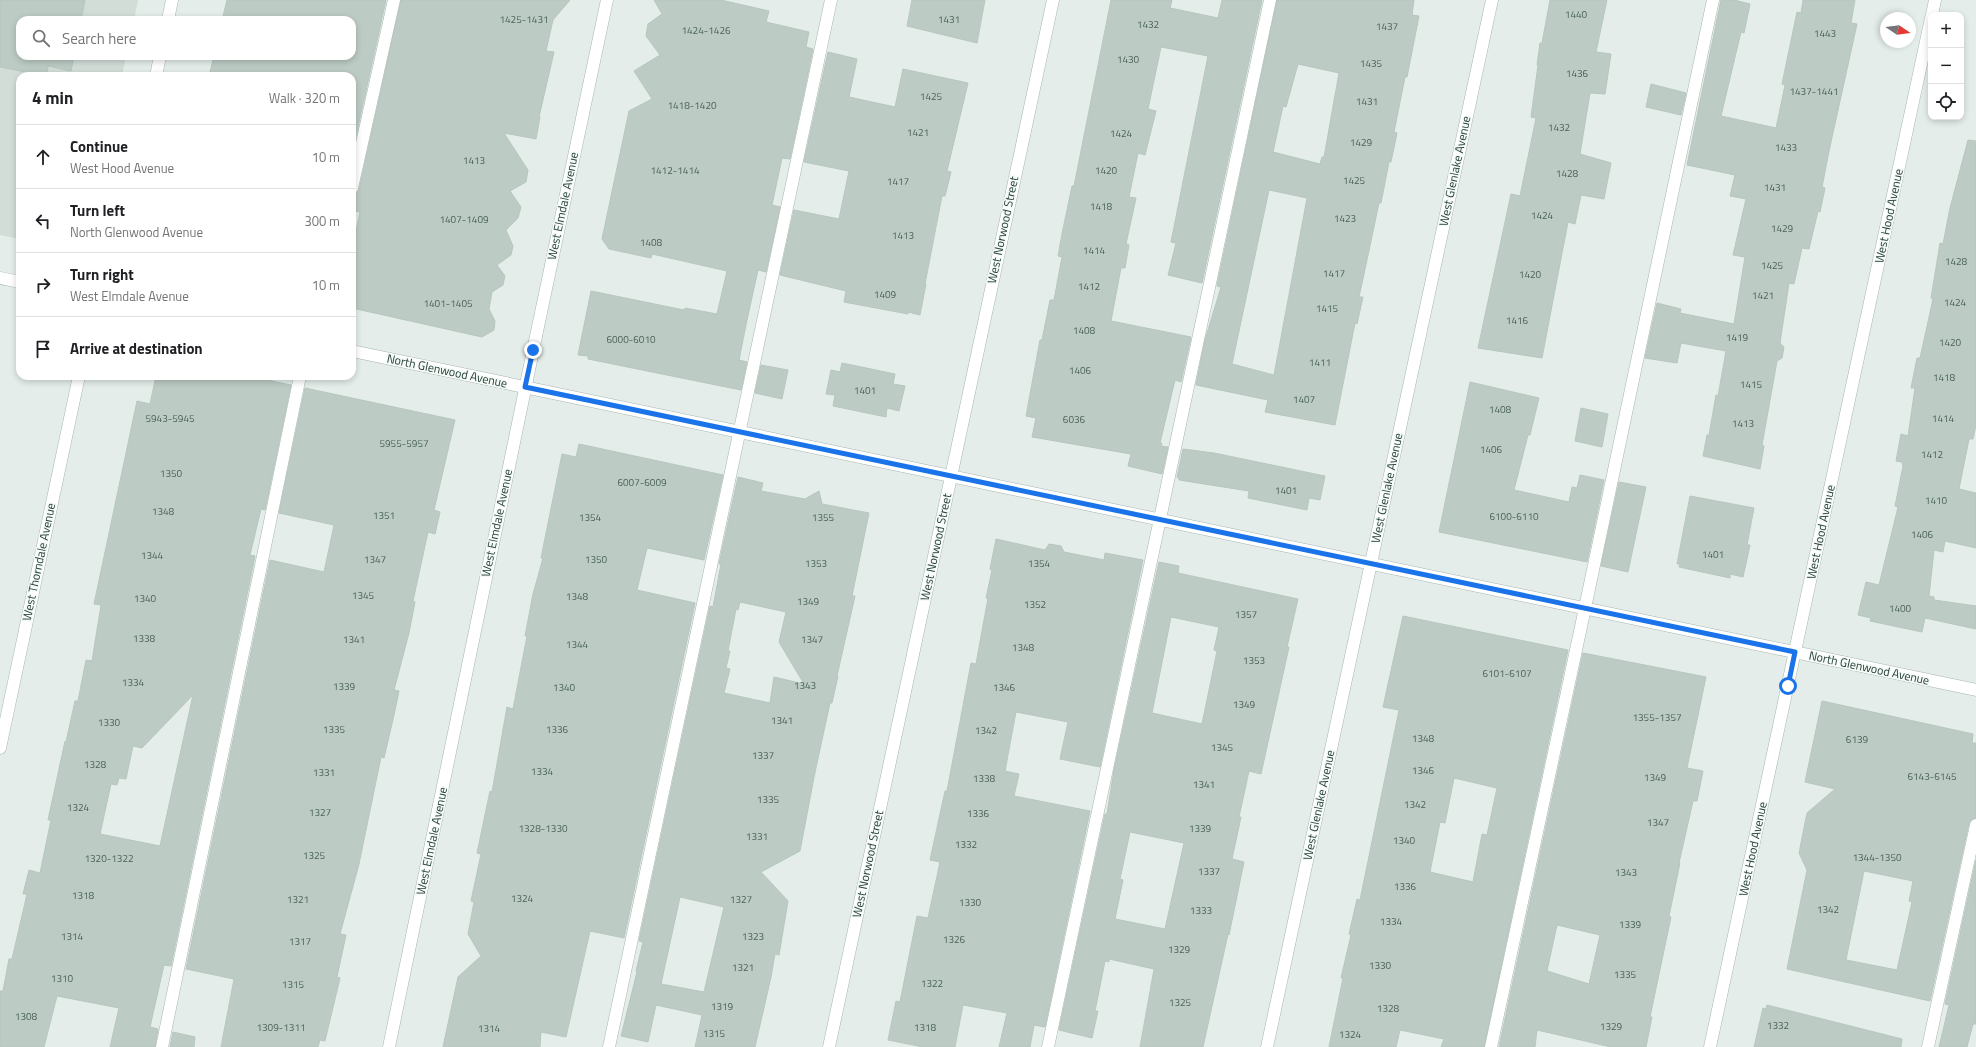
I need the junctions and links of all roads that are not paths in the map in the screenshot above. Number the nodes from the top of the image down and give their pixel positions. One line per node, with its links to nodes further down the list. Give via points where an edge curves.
1 (172, 0): 11 (street)
2 (394, 0): 15 (street)
3 (607, 0): 21 (street, West Elmdale Avenue)
4 (831, 0): 22 (street)
5 (1053, 0): 23 (street, West Norwood Street)
6 (1270, 0): 24 (street)
7 (1492, 0): 25 (street, West Glenlake Avenue)
8 (1713, 0): 26 (street)
9 (1935, 0): 10 (street, West Hood Avenue)
10 (1932, 12)
11 (169, 16)
12 (1928, 30): 27 (street, West Hood Avenue)
13 (159, 60): 14 (street)
14 (157, 72)
15 (356, 170)
16 (0, 278): 17 (street)
17 (16, 281)
18 (356, 352): 21 (street, North Glenwood Avenue)
19 (77, 380): 29 (street, West Thorndale Avenue)
20 (299, 380): 31 (street)
21 (525, 387): 22 (street, North Glenwood Avenue); 32 (street, West Elmdale Avenue)
22 (740, 432): 23 (street, North Glenwood Avenue); 33 (street)
23 (951, 476): 24 (street, North Glenwood Avenue); 34 (street, West Norwood Street)
24 (1160, 520): 25 (street, North Glenwood Avenue); 35 (street)
25 (1371, 564): 26 (street, North Glenwood Avenue); 36 (street, West Glenlake Avenue)
26 (1585, 608): 27 (street, North Glenwood Avenue); 37 (street)
27 (1795, 652): 28 (street, North Glenwood Avenue); 38 (street, West Hood Avenue)
28 (1976, 690)
29 (0, 748)
30 (1976, 825): 39 (street)
31 (162, 1047)
32 (389, 1047)
33 (609, 1047)
34 (829, 1047)
35 (1048, 1047)
36 (1267, 1047)
37 (1491, 1047)
38 (1710, 1047)
39 (1928, 1047)

